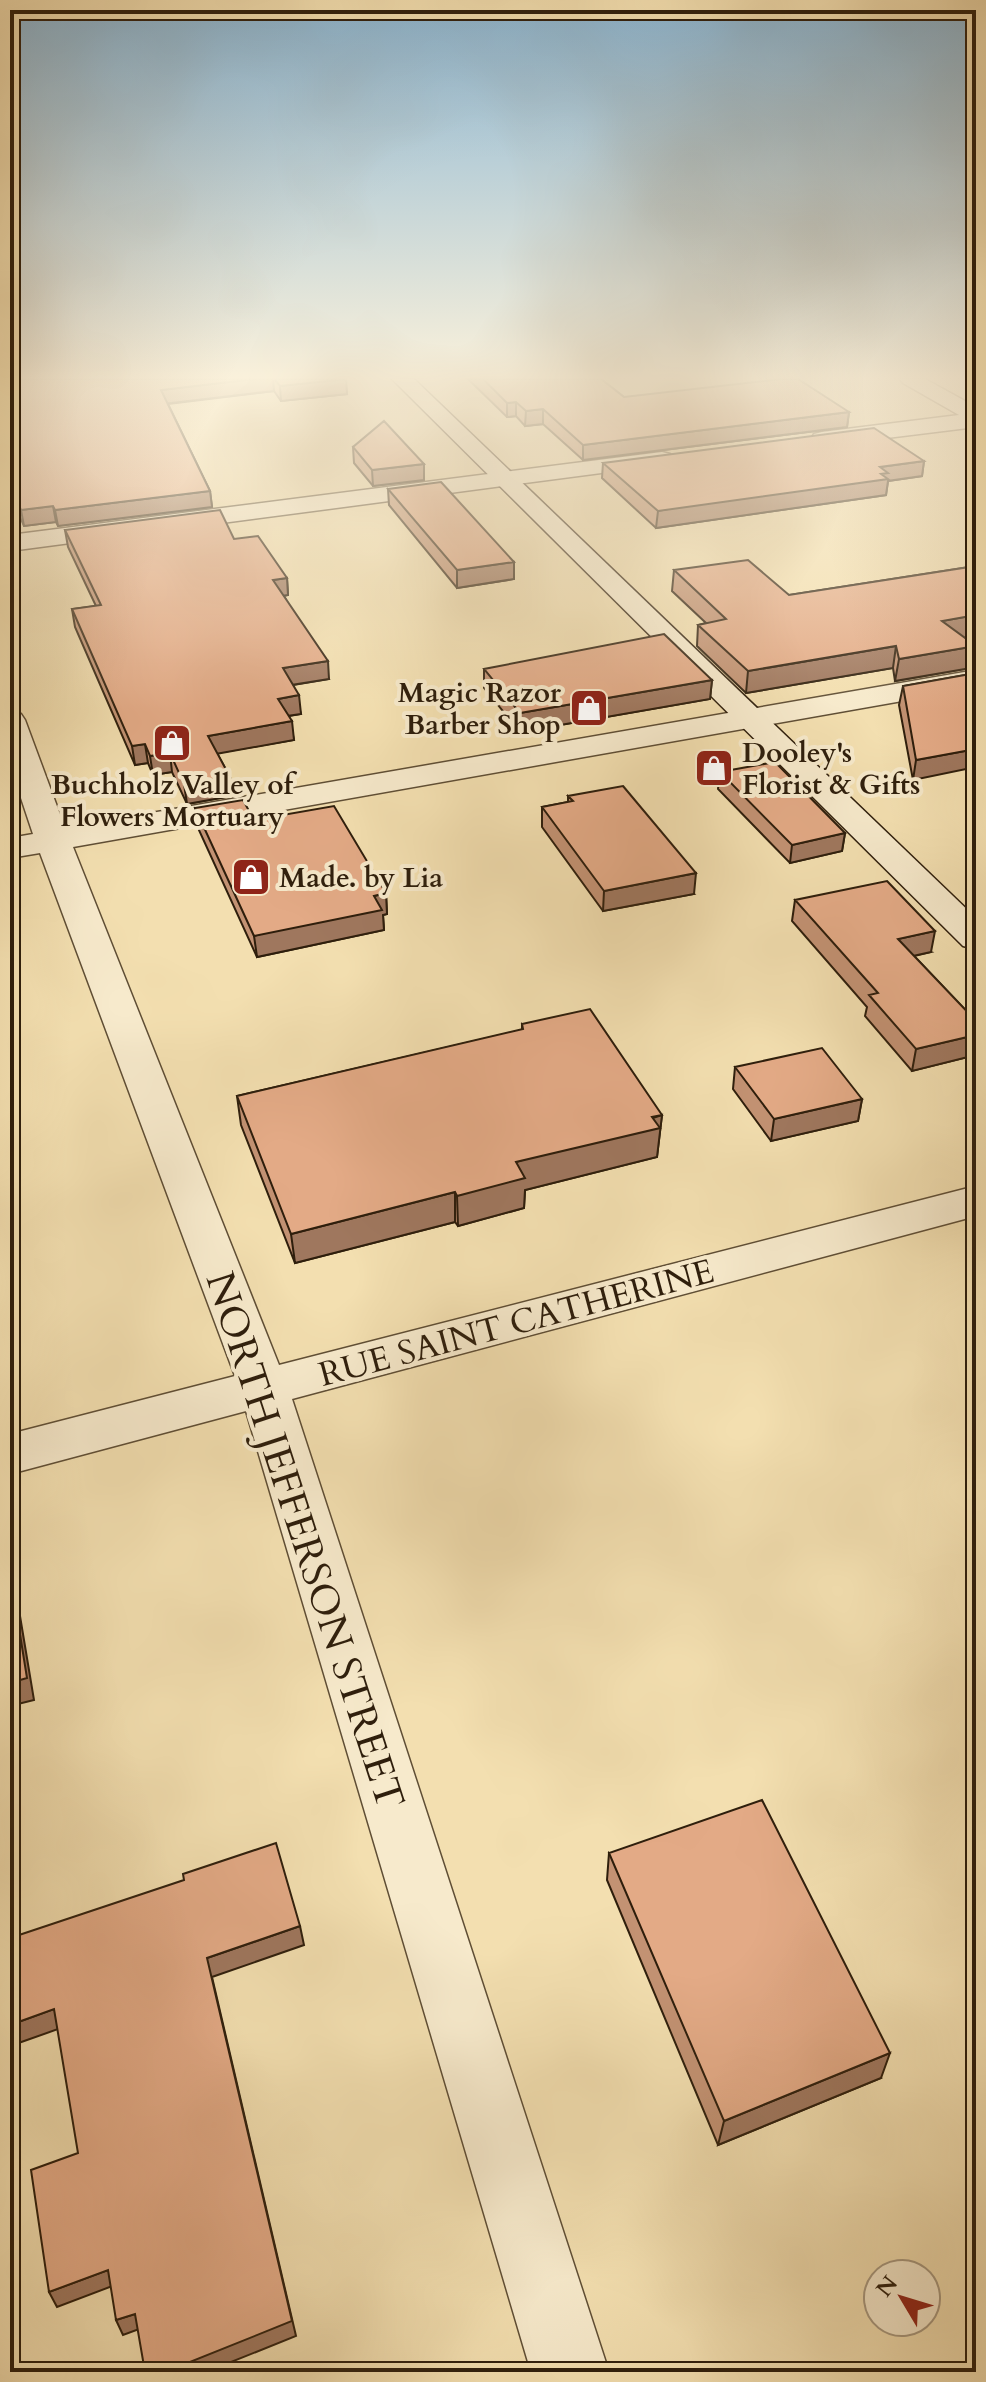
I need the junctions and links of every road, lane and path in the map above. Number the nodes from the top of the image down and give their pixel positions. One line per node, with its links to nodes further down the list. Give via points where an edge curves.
1 (420, 490): 3 (street)
2 (517, 490): 5 (street)
3 (10, 543)
4 (976, 679): 5 (street)
5 (751, 719): 7 (street); 8 (street)
6 (10, 720): 7 (street, NORTH JEFFERSON STREET)
7 (31, 844): 10 (street, NORTH JEFFERSON STREET)
8 (976, 938)
9 (976, 1201): 10 (street, RUE SAINT CATHERINE)
10 (264, 1388): 11 (street, RUE SAINT CATHERINE); 12 (street, NORTH JEFFERSON STREET)
11 (10, 1454)
12 (570, 2372)

